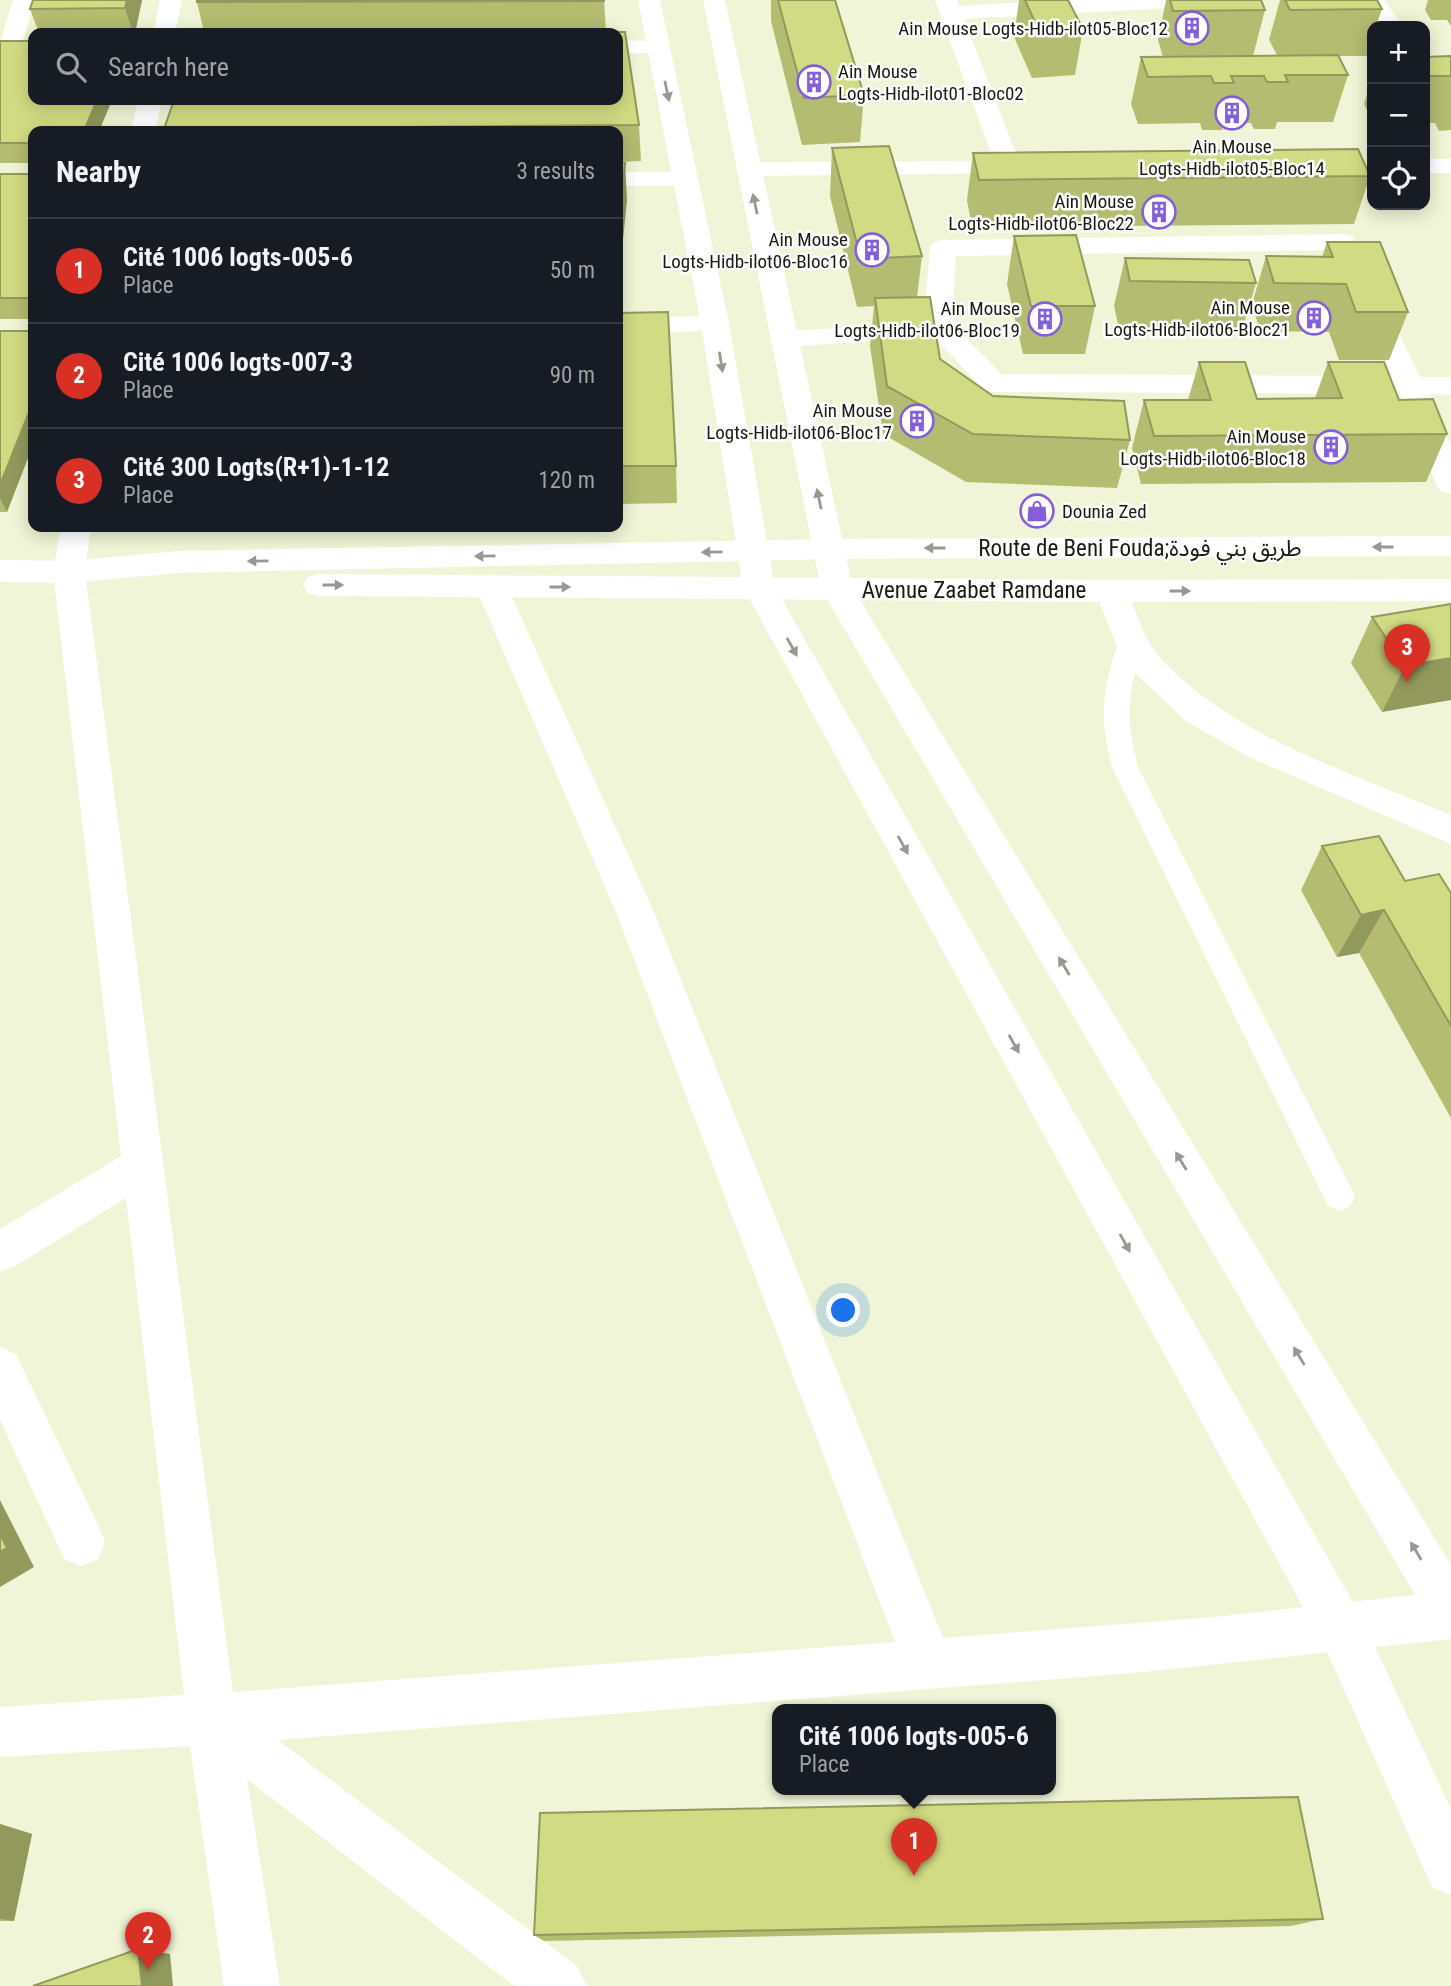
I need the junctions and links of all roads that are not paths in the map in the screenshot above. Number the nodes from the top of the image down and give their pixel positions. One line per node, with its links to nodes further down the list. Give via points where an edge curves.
1 (24, 0): 13 (street)
2 (171, 0): 10 (street)
3 (649, 0): 12 (street)
4 (714, 0): 21 (street)
5 (1188, 0): 7 (street)
6 (1373, 0): 9 (street)
7 (1141, 1): 8 (street)
8 (949, 7): 19 (street)
9 (1388, 21)
10 (165, 28)
11 (623, 47): 12 (street)
12 (658, 47): 23 (street, one-way to 23)
13 (4, 54): 14 (street)
14 (28, 54)
15 (149, 105): 16 (street)
16 (144, 126)
17 (1430, 166): 18 (street)
18 (1451, 166)
19 (1009, 168): 20 (street); 21 (street)
20 (1051, 168)
21 (748, 169): 27 (street, one-way to 21)
22 (623, 179): 23 (street)
23 (685, 179): 24 (street)
24 (715, 324): 25 (street); 34 (street, one-way to 34)
25 (623, 326)
26 (943, 330): 27 (street); 28 (street, via 993,383); 28 (street, via 938,316 943,248 1343,242)
27 (784, 339): 33 (street, one-way to 27)
28 (1409, 385): 29 (street); 30 (street)
29 (1451, 386)
30 (1451, 484)
31 (75, 532): 36 (street)
32 (1451, 546): 33 (street, Route de Beni Fouda;طريق بني فودة, one-way to 33)
33 (830, 549): 34 (street, Route de Beni Fouda;طريق بني فودة); 38 (street)
34 (756, 569): 36 (street, one-way to 36, via 178,562); 37 (street, one-way to 34); 38 (street, Avenue Zaabet Ramdane); 50 (street, one-way to 50)
35 (0, 571): 36 (street)
36 (69, 572): 37 (street, one-way to 37, via 176,585); 43 (street)
37 (491, 586): 51 (street, via 635,912)
38 (838, 589): 40 (street, Avenue Zaabet Ramdane); 48 (street, one-way to 38)
39 (1451, 590): 40 (street, Route de Beni Fouda;طريق بني فودة, one-way to 39)
40 (1111, 591): 41 (street)
41 (1131, 643): 42 (street, via 1171,690 1229,731); 44 (lane, via 1115,689 1114,715 1125,767)
42 (1451, 830)
43 (143, 1165): 45 (street); 52 (street)
44 (1339, 1196)
45 (0, 1252)
46 (0, 1369): 47 (street)
47 (81, 1542)
48 (1451, 1609)
49 (1451, 1615): 50 (street)
50 (1342, 1630): 51 (street); 54 (street)
51 (928, 1664): 52 (street)
52 (212, 1721): 53 (street); 55 (street); 56 (street)
53 (0, 1732)
54 (1451, 1868)
55 (252, 1986)
56 (559, 1986)

